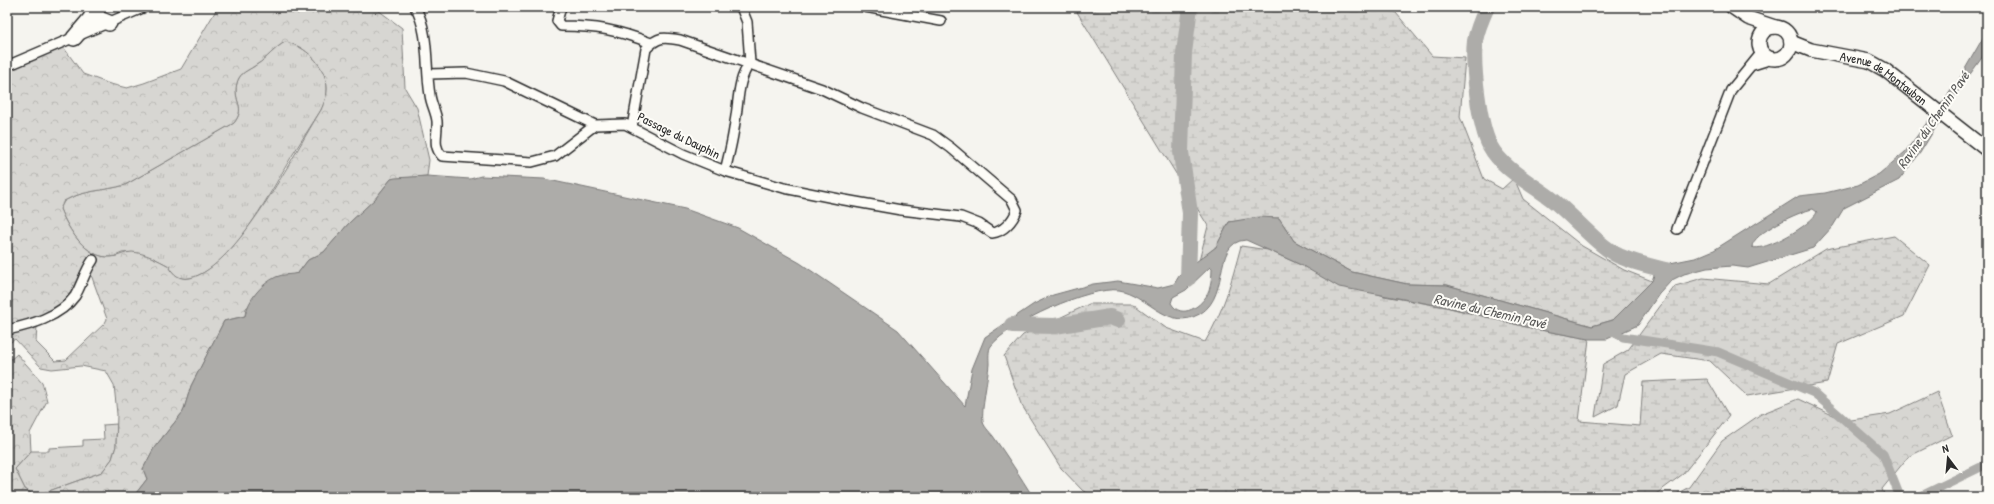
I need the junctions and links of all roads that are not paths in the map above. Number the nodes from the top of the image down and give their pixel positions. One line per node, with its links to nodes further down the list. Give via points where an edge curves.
1 (96, 7): 10 (highway, via 99,19); 12 (highway, via 91,18)
2 (145, 7): 10 (street)
3 (415, 7): 18 (street, via 423,25)
4 (561, 7): 13 (street, via 557,21 561,26 588,26 620,31)
5 (741, 7): 16 (street, via 747,22)
6 (865, 7): 9 (street)
7 (1732, 7): 8 (main road)
8 (1748, 18): 11 (main road); 15 (main road)
9 (941, 21)
10 (109, 23): 12 (street)
11 (1775, 27): 14 (main road, via 1786,32); 15 (main road, via 1764,32)
12 (74, 38): 17 (street)
13 (651, 43): 16 (street, via 663,36); 20 (street, via 646,49)
14 (1789, 48): 15 (main road, via 1780,58); 21 (main road, Avenue de Montauban, via 1869,61 1885,70)
15 (1764, 51): 23 (street, via 1732,90)
16 (750, 63): 22 (street, via 744,71 739,89 735,123); 22 (street, Passage du Dauphin, via 822,89 932,135 1012,200 1016,210 1014,218 999,232 992,233 979,224 961,217 839,199 784,188)
17 (7, 66)
18 (429, 74): 19 (street, via 466,73 504,82); 19 (street, via 430,95 437,124 435,143 442,156 448,158 532,162 555,156)
19 (595, 125): 20 (street, Passage du Dauphin, via 626,124)
20 (632, 127): 22 (street, Passage du Dauphin)
21 (1987, 150)
22 (724, 171)
23 (1677, 229)
24 (93, 260): 25 (street, via 75,295 65,306 51,316 24,327)
25 (7, 330)

